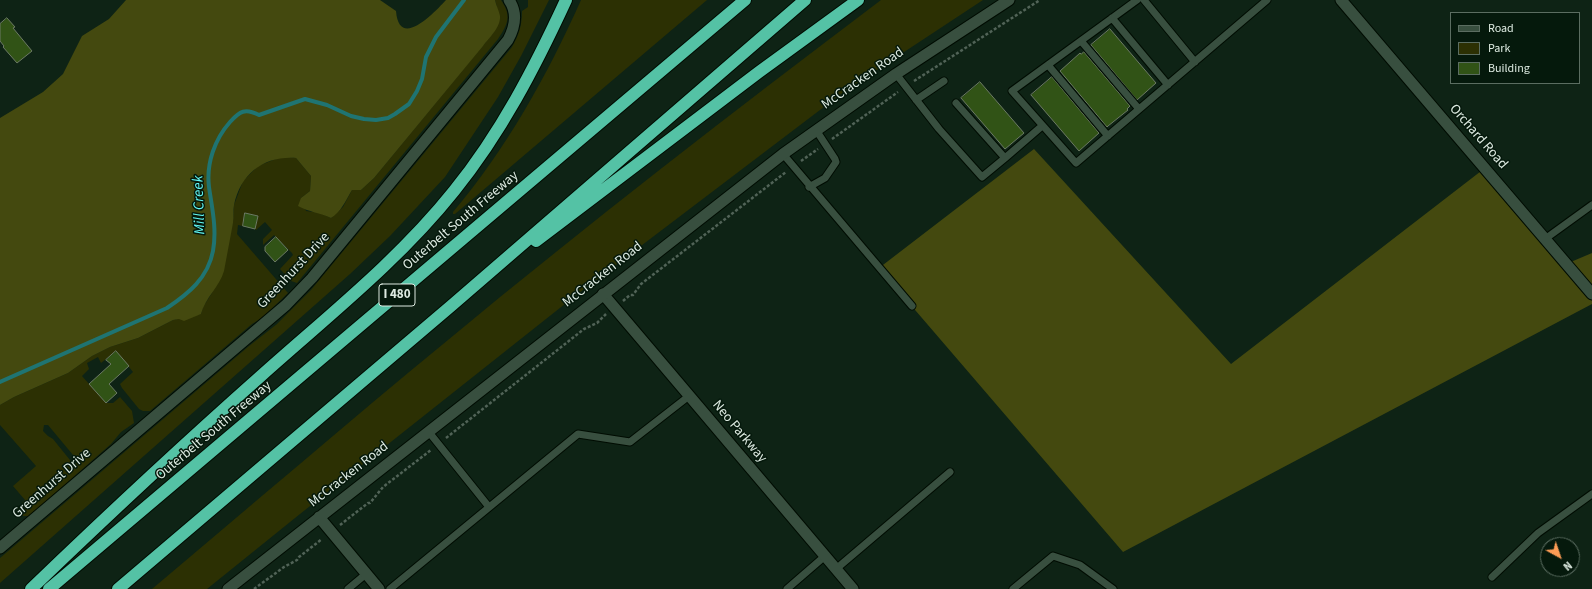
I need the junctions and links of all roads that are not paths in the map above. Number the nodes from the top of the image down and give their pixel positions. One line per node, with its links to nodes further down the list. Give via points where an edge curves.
1 (509, 0): 39 (street, Greenhurst Drive, via 515,13 515,22 508,40 307,283 266,323)
2 (566, 0): 44 (highway, via 541,55 487,147 421,230 377,273 145,481)
3 (745, 0): 45 (highway, Outerbelt South Freeway / I 480)
4 (805, 0): 31 (highway)
5 (858, 0): 31 (highway)
6 (1009, 0): 15 (street, McCracken Road)
7 (1137, 0): 11 (lane)
8 (1144, 0): 13 (lane)
9 (1267, 0): 13 (lane)
10 (1341, 0): 28 (street, Orchard Road)
11 (1112, 18): 12 (lane); 17 (lane)
12 (1080, 41): 14 (lane); 20 (lane)
13 (1195, 62): 17 (lane)
14 (1048, 65): 21 (lane, via 1012,91); 23 (lane)
15 (896, 74): 18 (lane); 22 (street, McCracken Road)
16 (944, 81): 18 (lane)
17 (1168, 85): 20 (lane)
18 (916, 100): 25 (lane, via 982,177)
19 (956, 103): 25 (lane)
20 (1140, 109): 23 (lane)
21 (1042, 126): 23 (lane, via 1076,163); 25 (lane)
22 (816, 130): 24 (street, McCracken Road); 26 (lane, via 836,162 825,178)
23 (1108, 136)
24 (783, 154): 26 (lane); 29 (street, McCracken Road)
25 (1005, 158)
26 (810, 187): 32 (lane)
27 (1592, 205): 28 (lane)
28 (1545, 239): 30 (street, Orchard Road)
29 (603, 294): 33 (street, Neo Parkway); 34 (street, McCracken Road)
30 (1592, 294)
31 (451, 306): 46 (highway)
32 (912, 306)
33 (689, 396): 37 (lane, via 630,442 578,434); 40 (street, Neo Parkway)
34 (428, 431): 37 (lane); 38 (street, McCracken Road)
35 (950, 472): 41 (lane)
36 (1592, 494): 43 (lane, via 1538,533)
37 (489, 507): 50 (lane)
38 (319, 518): 42 (street); 47 (street, McCracken Road)
39 (0, 548)
40 (825, 556): 41 (street, Neo Parkway); 51 (lane)
41 (836, 569): 52 (street, Neo Parkway)
42 (366, 574): 48 (lane); 49 (street)
43 (1492, 577)
44 (31, 589)
45 (49, 589)
46 (118, 589)
47 (228, 589)
48 (348, 589)
49 (379, 589)
50 (390, 589)
51 (787, 589)
52 (853, 589)
53 (1013, 589): 54 (lane, via 1053,556 1080,565)
54 (1113, 589)

